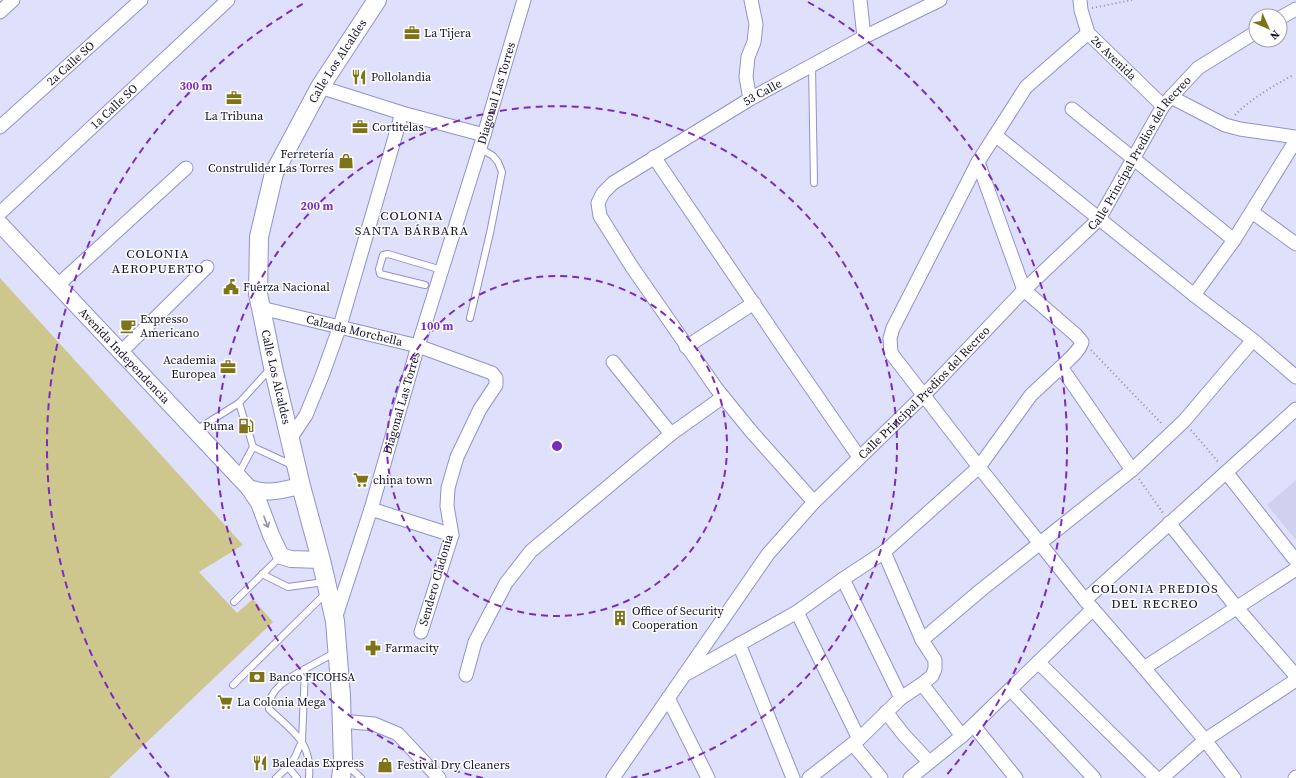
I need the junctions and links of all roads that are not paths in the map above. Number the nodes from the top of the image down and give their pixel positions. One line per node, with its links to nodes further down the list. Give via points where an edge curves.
1 (13, 0): 10 (street)
2 (141, 0): 20 (street, 2a Calle SO)
3 (228, 0): 32 (street, 1a Calle SO)
4 (377, 0): 15 (main road, Calle Los Alcaldes)
5 (524, 0): 21 (street, Diagonal Las Torres)
6 (751, 0): 16 (street, via 756,24 746,77)
7 (860, 0): 12 (street)
8 (940, 0): 12 (street, 53 Calle)
9 (1081, 5): 11 (street, 26 Avenida)
10 (0, 12)
11 (1088, 33): 17 (street, 26 Avenida); 22 (street, via 1026,87)
12 (864, 37): 14 (street, 53 Calle)
13 (1248, 37): 17 (street, Calle Principal Predios del Recreo, via 1198,68)
14 (812, 65): 16 (street, 53 Calle); 30 (lane)
15 (320, 87): 19 (street); 44 (main road, Calle Los Alcaldes, via 274,173 259,237 258,294)
16 (750, 99): 26 (street, 53 Calle)
17 (1167, 101): 23 (street, 26 Avenida, via 1225,125); 27 (street, Calle Principal Predios del Recreo)
18 (1072, 109): 27 (street)
19 (402, 113): 21 (street); 46 (street)
20 (0, 127)
21 (484, 134): 24 (street, Diagonal Las Torres)
22 (995, 135): 28 (street); 33 (street)
23 (1296, 136)
24 (480, 148): 38 (street, Diagonal Las Torres); 45 (lane, via 493,156 502,172)
25 (1294, 148): 31 (street)
26 (654, 157): 43 (street); 49 (street, 53 Calle, via 613,183 603,193 598,203 600,216)
27 (1133, 159): 33 (street, Calle Principal Predios del Recreo); 35 (street)
28 (978, 162): 41 (street); 56 (street, via 890,338 891,353)
29 (186, 168): 39 (street)
30 (814, 183)
31 (1252, 212): 35 (street); 36 (street)
32 (0, 213)
33 (1099, 219): 41 (street, Calle Principal Predios del Recreo); 42 (street)
34 (0, 224): 39 (street, Avenida Independencia)
35 (1234, 240): 42 (street)
36 (1296, 244)
37 (207, 267): 50 (street)
38 (442, 270): 40 (lane, via 383,254 380,274); 48 (street, Diagonal Las Torres)
39 (58, 285): 50 (street, Avenida Independencia)
40 (426, 285)
41 (1024, 290): 53 (street, via 1082,342); 56 (street, Calle Principal Predios del Recreo)
42 (1194, 295): 47 (street)
43 (754, 303): 49 (street); 66 (street)
44 (261, 308): 46 (street, Calzada Morchella); 52 (main road, Calle Los Alcaldes)
45 (470, 318)
46 (340, 326): 48 (street, Calzada Morchella); 64 (street, via 306,415)
47 (1253, 340): 55 (street); 69 (street, via 1184,421)
48 (418, 346): 54 (street, Calzada Morchella); 75 (street, Diagonal Las Torres)
49 (686, 347): 57 (street)
50 (121, 352): 61 (street, Avenida Independencia)
51 (613, 362): 63 (street)
52 (273, 367): 58 (lane); 64 (main road, Calle Los Alcaldes)
53 (1061, 367): 68 (street, via 1030,395); 69 (street)
54 (492, 373): 77 (street, Sendero Cladonia, via 496,378 496,384 480,409 457,457 448,488 447,506)
55 (1296, 377)
56 (924, 395): 66 (street, Calle Principal Predios del Recreo); 68 (street)
57 (723, 397): 63 (street); 74 (street)
58 (239, 403): 60 (lane); 61 (lane)
59 (1296, 409): 70 (street)
60 (244, 420)
61 (195, 430): 71 (street, Avenida Independencia)
62 (249, 434): 65 (lane)
63 (671, 434): 99 (street, via 531,551 506,583 475,642)
64 (290, 439): 67 (main road, Calle Los Alcaldes)
65 (253, 448): 67 (lane); 71 (lane)
66 (859, 457): 74 (street, Calle Principal Predios del Recreo)
67 (297, 467): 72 (main road, Calle Los Alcaldes)
68 (979, 467): 78 (street); 79 (street)
69 (1132, 470): 78 (street)
70 (1226, 472): 76 (street); 82 (street)
71 (238, 476): 73 (street, Avenida Independencia)
72 (301, 486): 73 (street, via 268,492); 81 (main road, Calle Los Alcaldes)
73 (249, 488): 80 (street, Avenida Independencia, one-way to 80, via 259,503)
74 (814, 502): 100 (street, Calle Principal Predios del Recreo, via 768,554)
75 (372, 509): 77 (street); 91 (street, Diagonal Las Torres)
76 (1170, 523): 88 (street); 89 (street)
77 (452, 536): 92 (street, Sendero Cladonia)
78 (1040, 542): 88 (street); 93 (street)
79 (884, 552): 85 (street); 93 (street)
80 (281, 556): 81 (street); 84 (lane)
81 (321, 560): 86 (main road, Calle Los Alcaldes)
82 (1296, 561)
83 (1296, 569): 89 (street)
84 (262, 574): 86 (lane, via 288,587); 87 (lane)
85 (843, 579): 90 (street); 107 (street)
86 (327, 587): 91 (main road, Calle Los Alcaldes); 104 (lane)
87 (234, 602)
88 (1089, 604): 96 (street); 97 (street)
89 (1237, 608): 97 (street); 101 (street)
90 (797, 612): 94 (street); 114 (street)
91 (335, 621): 95 (main road, Calle Los Alcaldes)
92 (421, 632)
93 (922, 640): 103 (street, via 934,660 935,669 932,676)
94 (740, 644): 100 (street); 125 (street)
95 (337, 651): 98 (lane); 109 (main road, Calle Los Alcaldes)
96 (1038, 662): 105 (street); 131 (street)
97 (1144, 668): 112 (street)
98 (305, 669): 113 (lane); 113 (lane, via 280,686 272,694 269,702 269,709)
99 (466, 675)
100 (684, 675): 106 (street, Calle Principal Predios del Recreo)
101 (1296, 676)
102 (1296, 680): 112 (street)
103 (922, 684): 107 (street); 111 (street)
104 (232, 685)
105 (1011, 690): 110 (street); 130 (street)
106 (668, 698): 123 (street, Calle Principal Predios del Recreo); 124 (street)
107 (902, 698): 108 (street)
108 (886, 712): 114 (street); 115 (street)
109 (341, 721): 117 (main road, Calle Los Alcaldes); 122 (street, via 374,724 398,734)
110 (974, 726): 111 (street); 129 (street)
111 (962, 736): 115 (street)
112 (1205, 740): 132 (street); 133 (street)
113 (302, 741): 116 (lane); 120 (lane, via 308,752)
114 (856, 741): 126 (street); 127 (street)
115 (929, 762): 128 (street)
116 (288, 767): 118 (lane); 119 (lane)
117 (342, 770): 121 (lane)
118 (276, 778)
119 (297, 778)
120 (309, 778)
121 (361, 778)
122 (439, 778)
123 (613, 778)
124 (708, 778)
125 (793, 778)
126 (809, 778)
127 (881, 778)
128 (910, 778)
129 (1016, 778)
130 (1094, 778)
131 (1156, 778)
132 (1162, 778)
133 (1234, 778)

